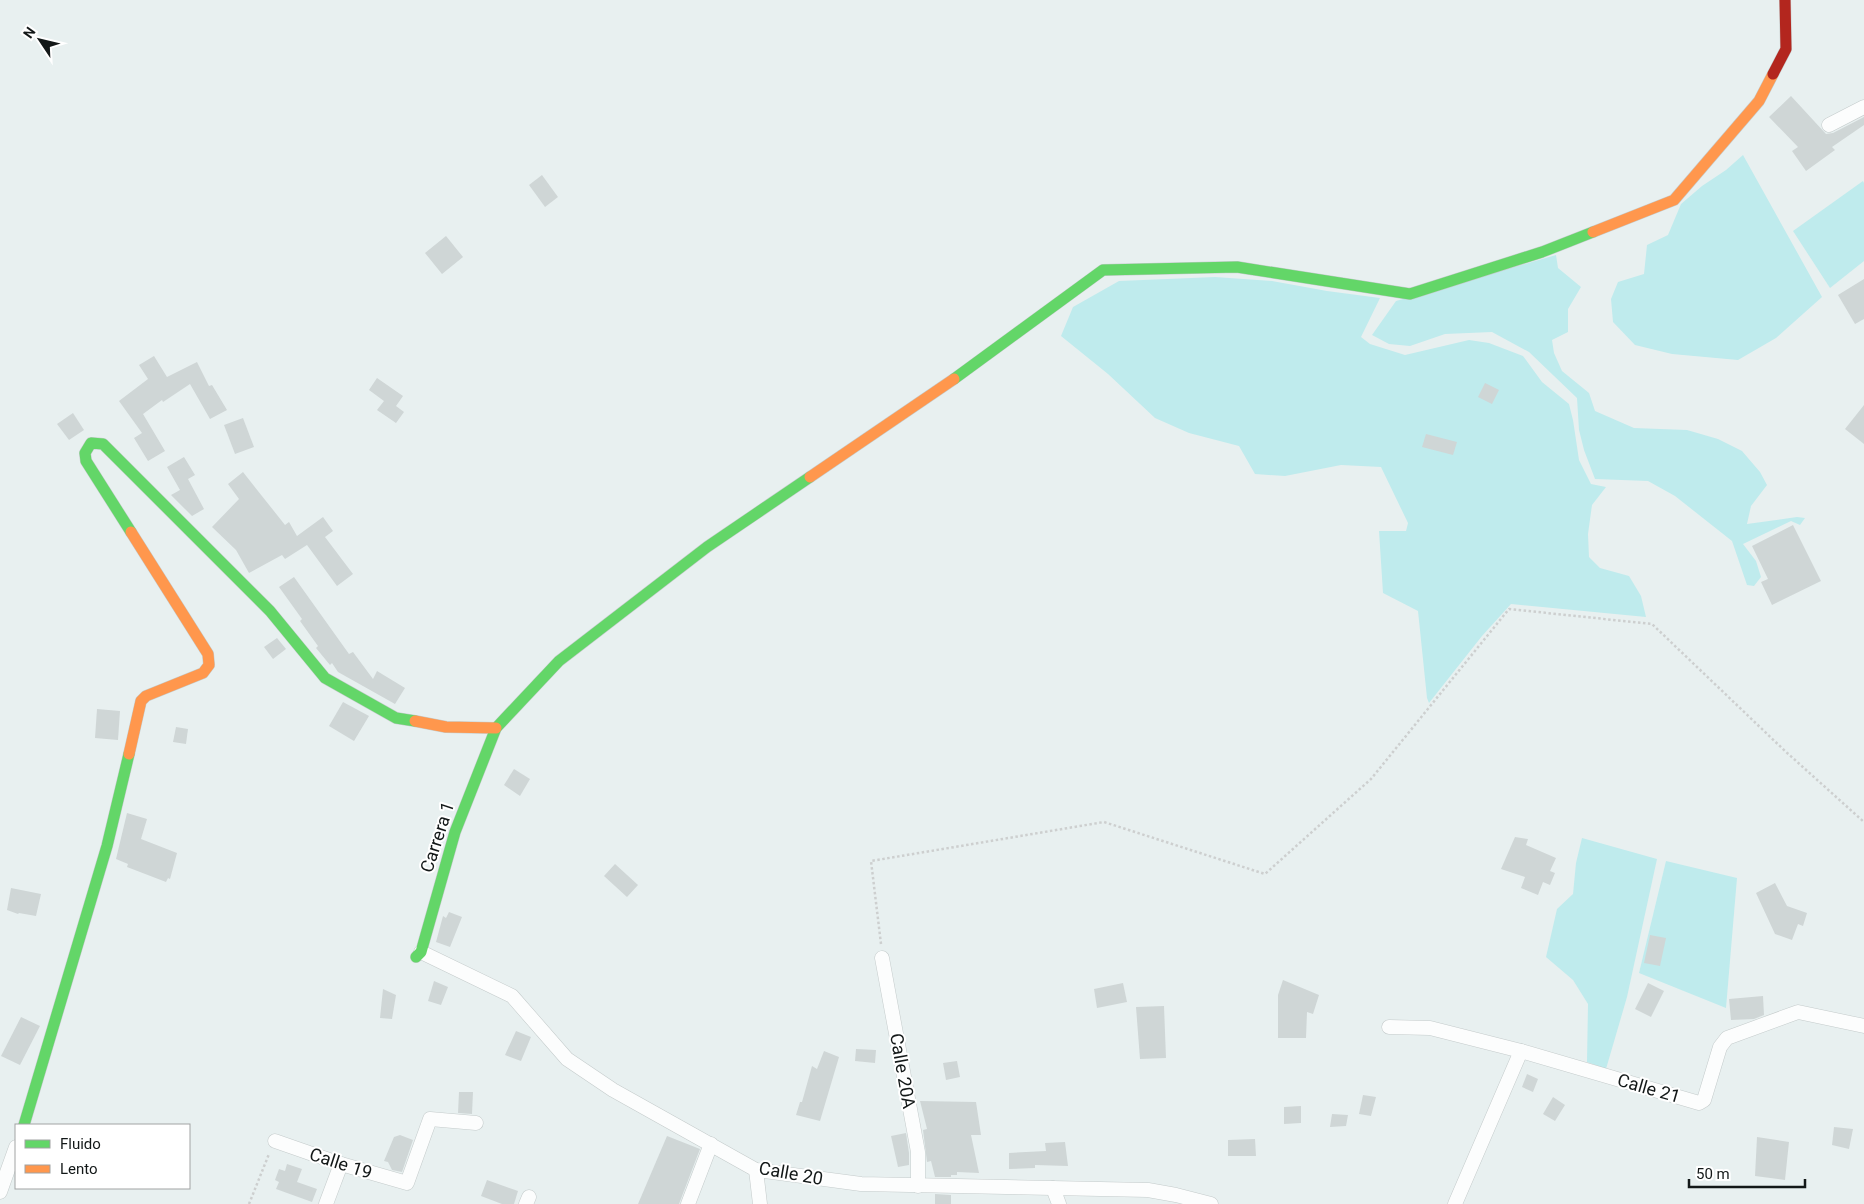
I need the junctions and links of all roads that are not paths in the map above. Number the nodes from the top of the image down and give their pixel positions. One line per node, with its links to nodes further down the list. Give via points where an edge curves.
1 (1785, 0): 4 (street, via 1786,49 1760,101 1674,200 1542,252 1410,294 1237,267 1103,270 974,366 707,548 559,661)
2 (1864, 107): 3 (street)
3 (1829, 125)
4 (496, 728): 5 (street, Carrera 1, via 455,832); 11 (street, via 446,727 396,718 325,678 270,611 152,492 103,444 91,443 85,453 86,460 208,654 209,664 204,673 146,696 141,701 107,846)
5 (418, 955): 13 (street, Calle 20, via 512,996 567,1059 613,1090)
6 (882, 958): 17 (street, Calle 20A, via 918,1152)
7 (1864, 1026): 9 (street, Calle 21, via 1798,1012 1727,1038 1720,1047 1704,1100 1699,1103)
8 (1389, 1027): 9 (street, Calle 21, via 1430,1028)
9 (1520, 1051): 26 (street)
10 (476, 1123): 15 (street, Calle 19, via 430,1119 407,1183)
11 (24, 1124)
12 (274, 1141): 15 (street, Calle 19)
13 (711, 1144): 16 (street, Calle 20); 22 (street)
14 (15, 1150): 19 (street)
15 (341, 1164): 21 (street)
16 (756, 1170): 17 (street, Calle 20, via 861,1184); 23 (street)
17 (918, 1186): 18 (street, Calle 20)
18 (1054, 1188): 20 (street, Calle 20, via 1148,1190); 24 (street)
19 (0, 1192)
20 (1166, 1199): 25 (street, Calle 20)
21 (326, 1204)
22 (688, 1204)
23 (760, 1204)
24 (1059, 1204)
25 (1211, 1204)
26 (1455, 1204)

